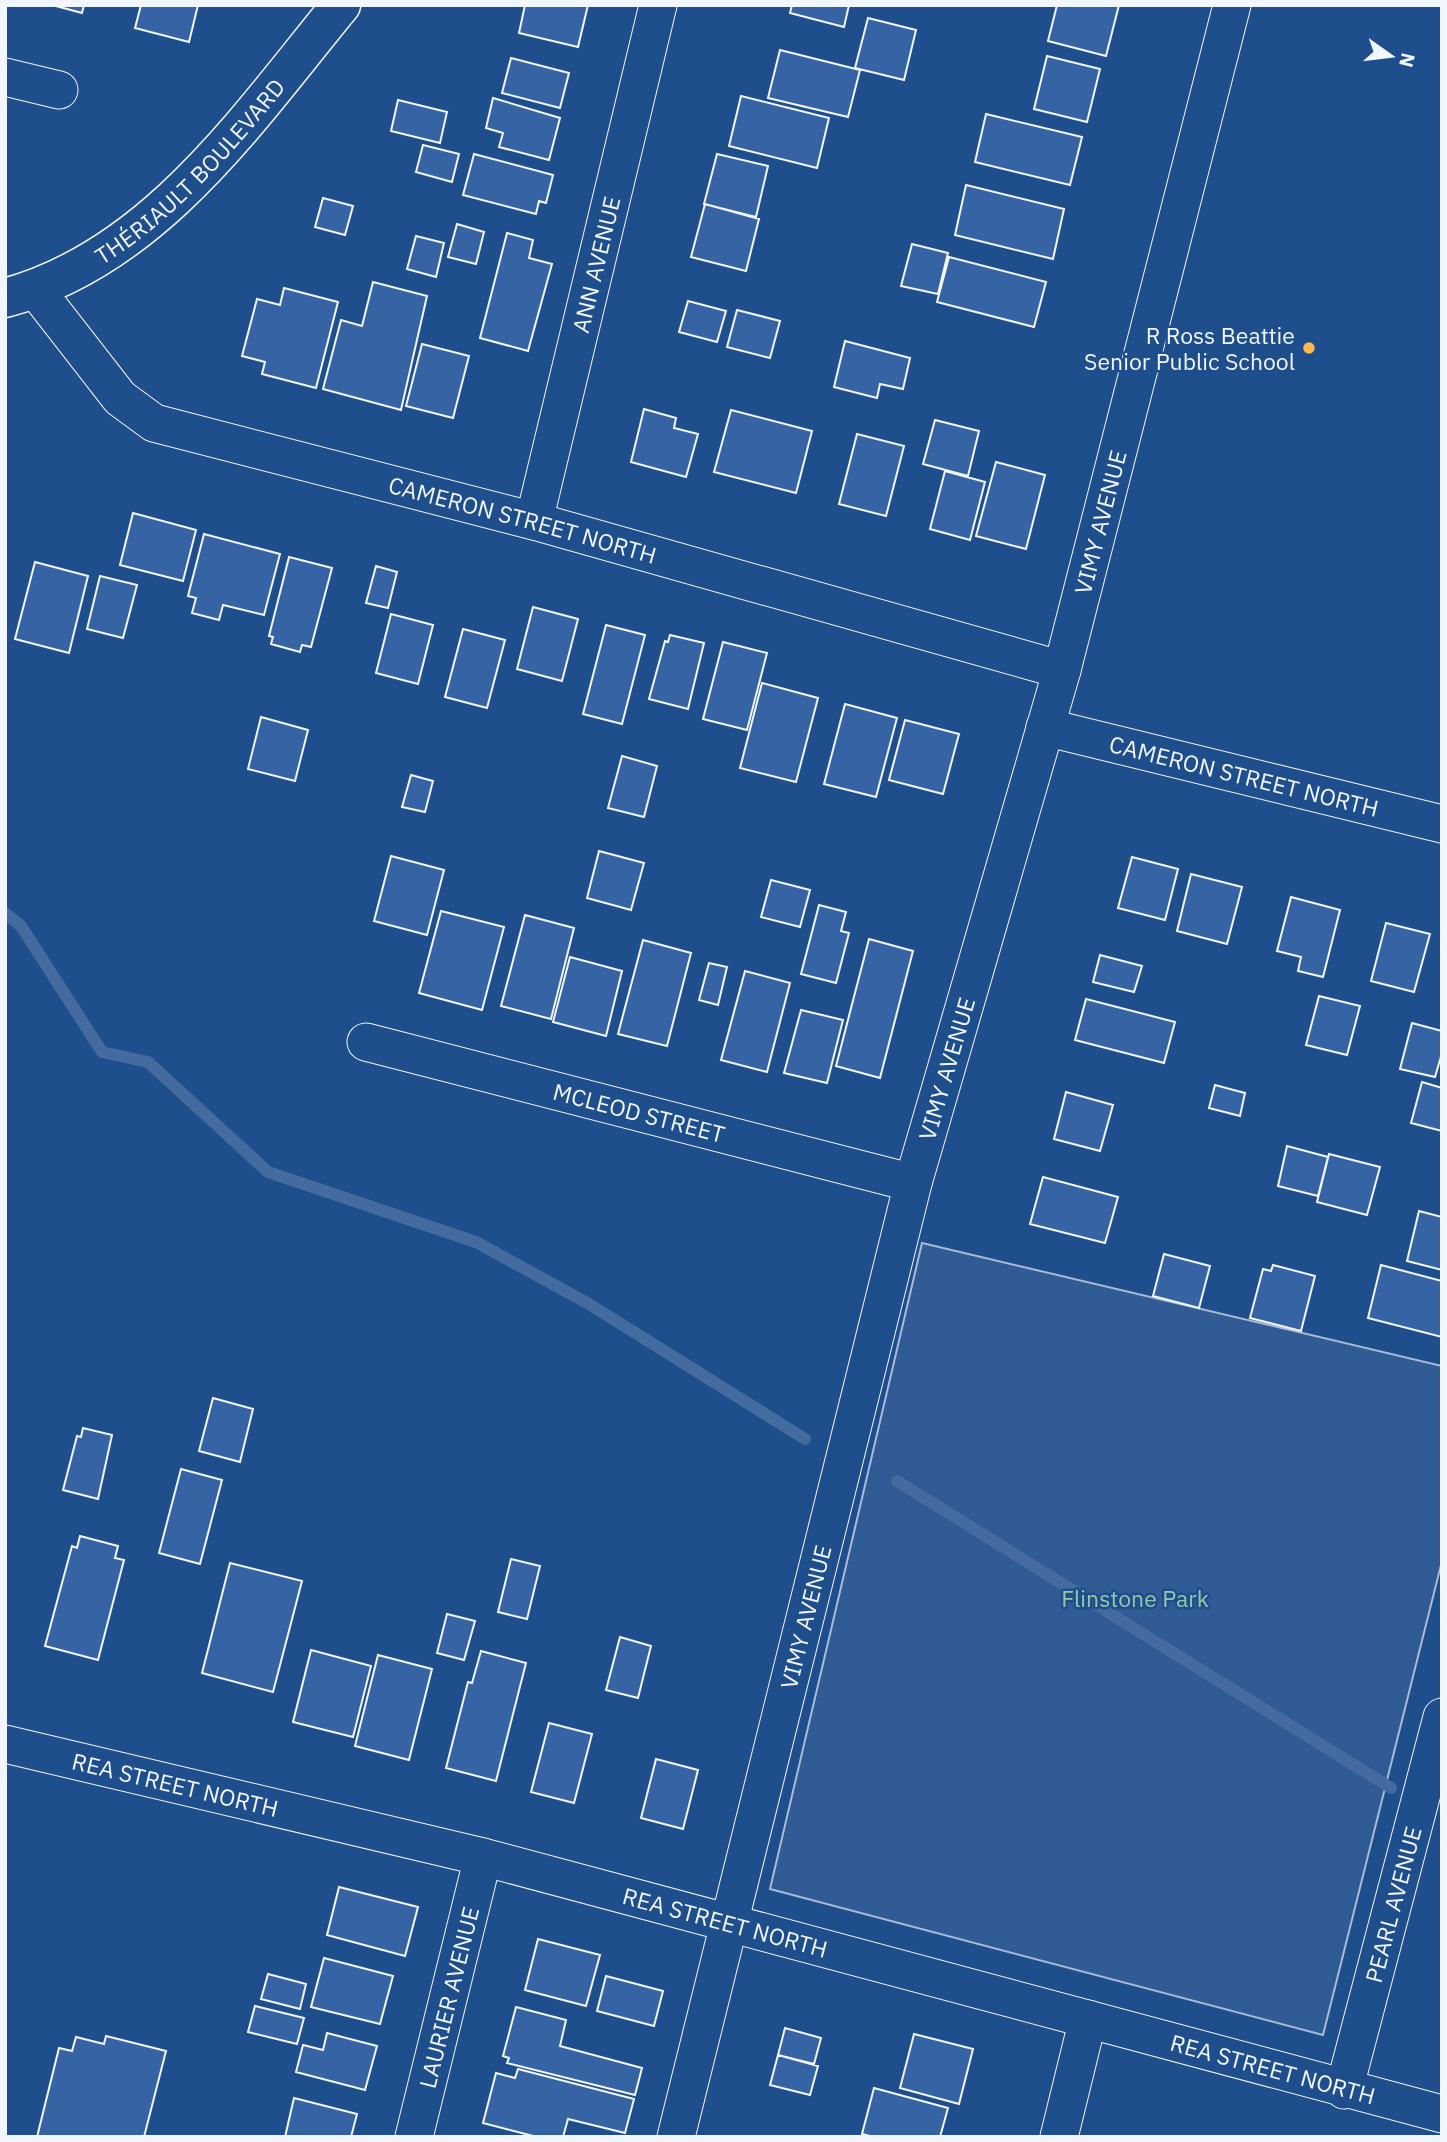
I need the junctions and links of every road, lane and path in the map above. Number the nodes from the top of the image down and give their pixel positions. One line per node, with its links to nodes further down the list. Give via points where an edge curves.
1 (341, 5): 6 (main road, THÉRIAULT BOULEVARD, via 215,157 136,234)
2 (658, 5): 7 (street, ANN AVENUE)
3 (1231, 5): 8 (street, VIMY AVENUE)
4 (5, 76): 5 (street)
5 (59, 90)
6 (21, 294): 7 (street, CAMERON STREET NORTH, via 120,398 154,423)
7 (534, 521): 8 (street, CAMERON STREET NORTH)
8 (1062, 670): 9 (street, VIMY AVENUE)
9 (1045, 727): 10 (street, CAMERON STREET NORTH); 12 (street, VIMY AVENUE)
10 (1442, 824)
11 (366, 1042): 12 (street, MCLEOD STREET)
12 (913, 1183): 16 (street, VIMY AVENUE)
13 (1442, 1717): 18 (street, PEARL AVENUE)
14 (5, 1744): 15 (street, REA STREET NORTH)
15 (484, 1857): 16 (street, REA STREET NORTH); 20 (street, LAURIER AVENUE)
16 (731, 1922): 17 (street, REA STREET NORTH); 21 (street, VIMY AVENUE)
17 (1088, 2019): 18 (street, REA STREET NORTH); 22 (street)
18 (1344, 2090): 19 (street, REA STREET NORTH)
19 (1442, 2114)
20 (414, 2137)
21 (676, 2137)
22 (1059, 2137)

